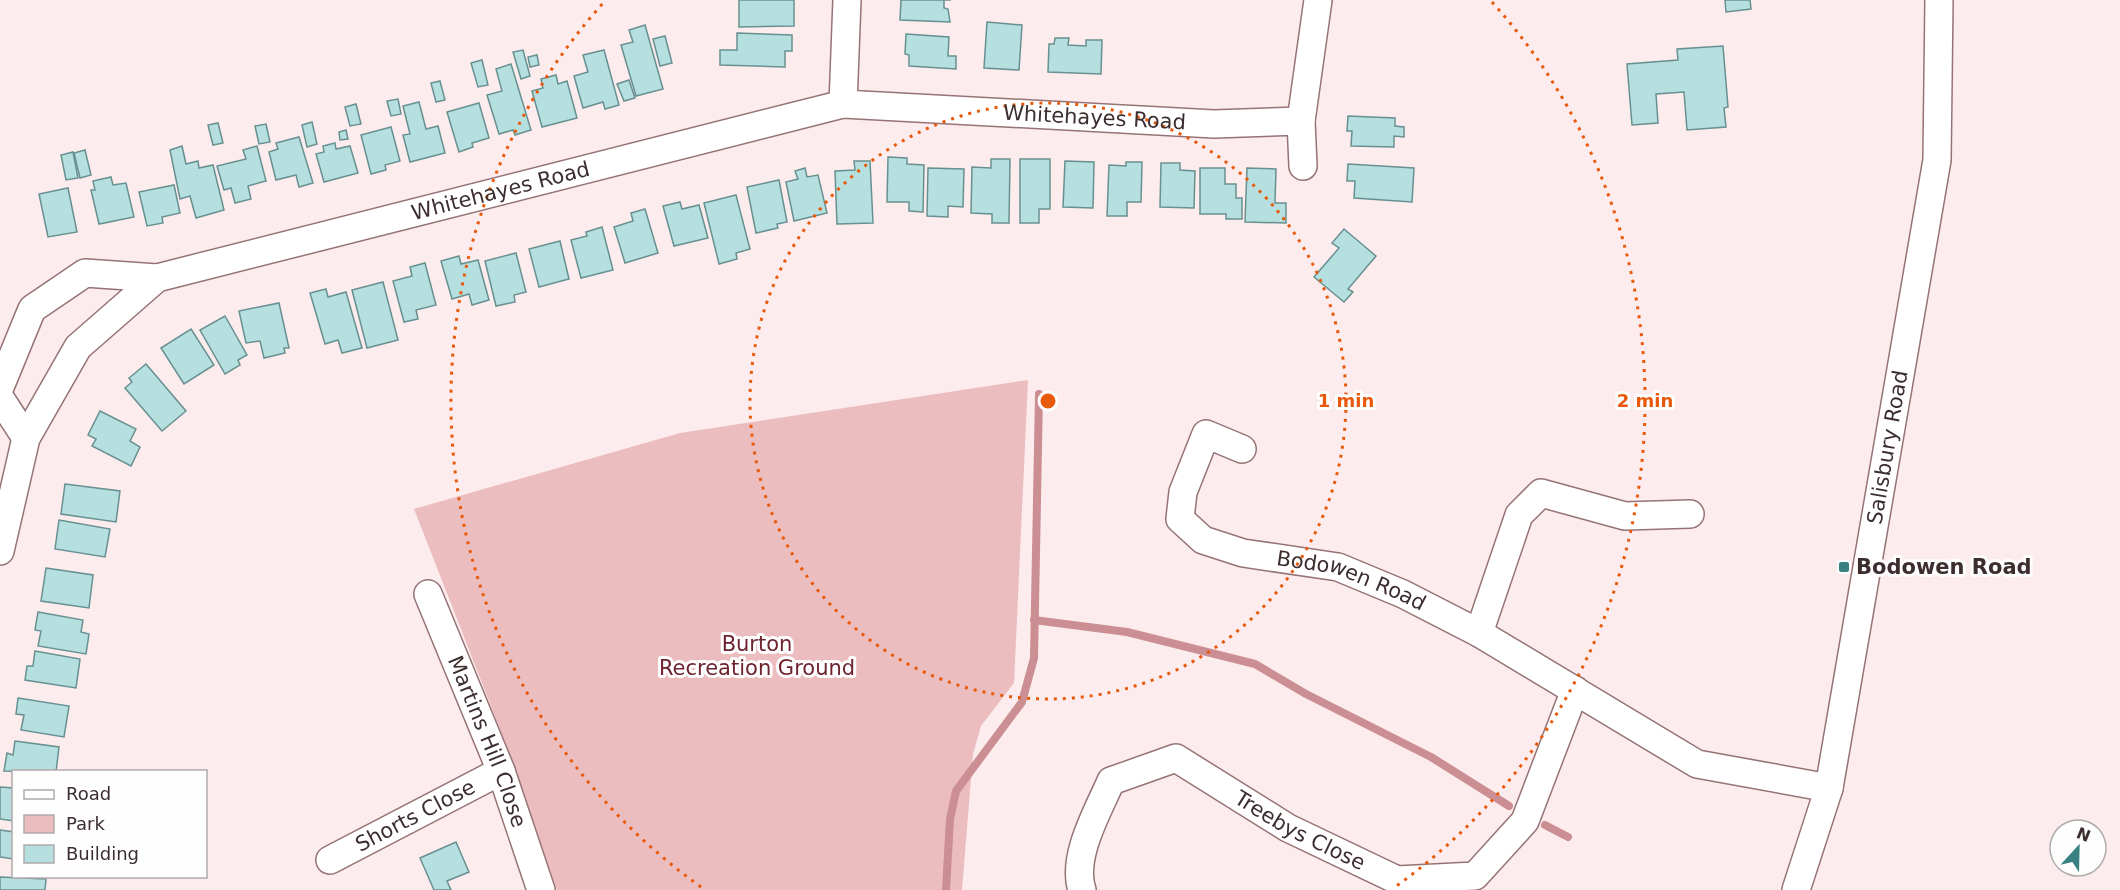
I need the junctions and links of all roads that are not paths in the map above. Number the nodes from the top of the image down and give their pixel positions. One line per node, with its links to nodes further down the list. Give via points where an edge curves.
1 (847, 0): 4 (street)
2 (1318, 0): 5 (street)
3 (1939, 0): 18 (street, Salisbury Road, via 1937,160)
4 (843, 104): 5 (street, Whitehayes Road, via 1214,124); 7 (street, Whitehayes Road)
5 (1301, 121): 6 (street)
6 (1303, 166)
7 (158, 278): 8 (street, Whitehayes Road, via 85,273 32,309); 10 (street, Whitehayes Road, via 78,347)
8 (0, 387)
9 (0, 398): 10 (street)
10 (26, 438): 13 (street, Whitehayes Road)
11 (1242, 449): 15 (street, Bodowen Road, via 1206,435 1183,492 1180,519 1203,540 1243,553 1338,567 1403,594)
12 (1690, 514): 15 (street, via 1625,516 1541,493 1519,515)
13 (0, 551)
14 (428, 594): 17 (street, Martins Hill Close)
15 (1479, 633): 16 (street, Bodowen Road)
16 (1575, 690): 18 (street, Bodowen Road, via 1697,764); 21 (street, Treebys Close, via 1525,821 1475,876 1397,880 1288,828 1176,758 1111,781 1084,842 1079,882)
17 (501, 771): 19 (street, Shorts Close); 20 (street, Martins Hill Close)
18 (1829, 788): 22 (street, Salisbury Road)
19 (330, 860)
20 (541, 890)
21 (1082, 890)
22 (1796, 890)

